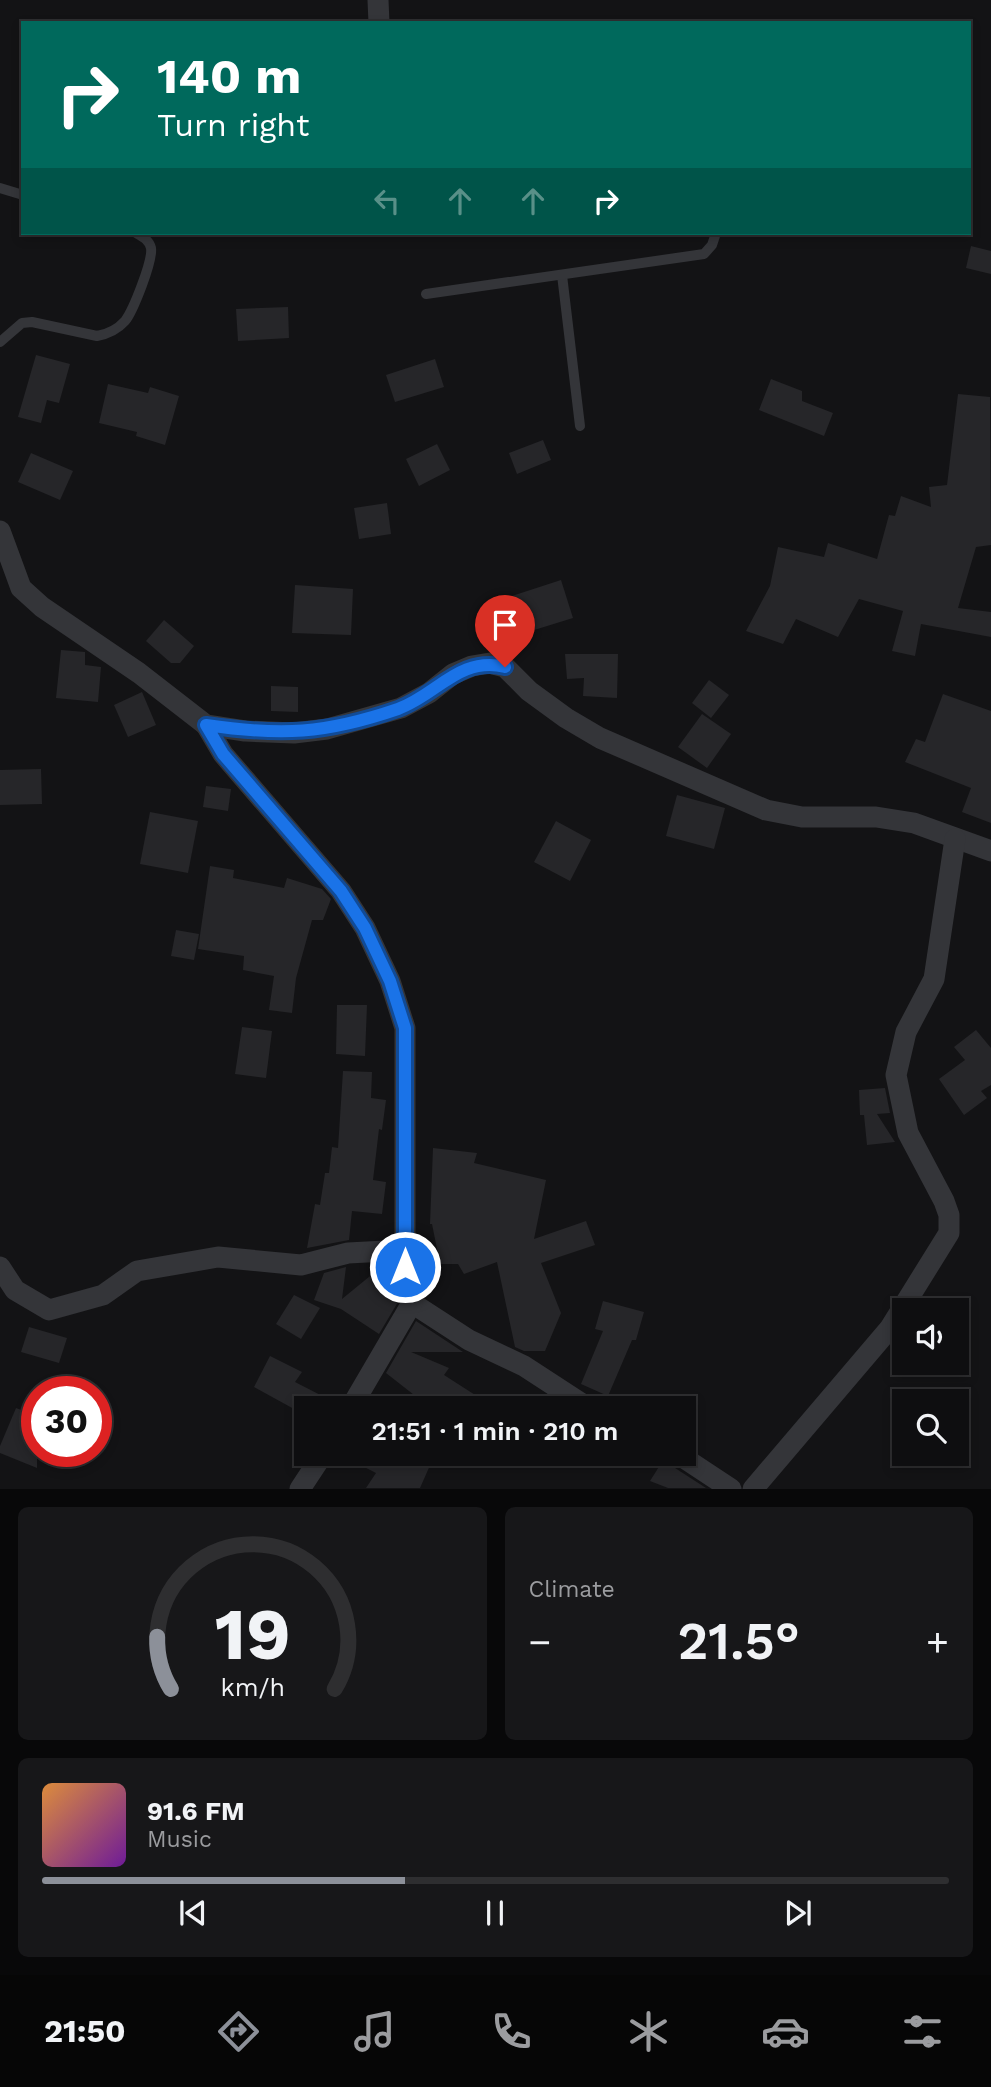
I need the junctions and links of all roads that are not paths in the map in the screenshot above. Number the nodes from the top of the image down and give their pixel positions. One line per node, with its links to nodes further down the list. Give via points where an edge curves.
1 (378, 0): 2 (street)
2 (379, 21)
3 (0, 188): 4 (lane)
4 (21, 194)
5 (140, 235): 9 (lane, via 151,248 150,262 128,318 119,327 97,336 22,323)
6 (715, 235): 7 (lane, via 704,254)
7 (562, 275): 8 (lane); 10 (lane)
8 (426, 294)
9 (0, 342)
10 (580, 426)
11 (0, 531): 12 (street, via 21,588)
12 (206, 725): 13 (street, via 294,733 327,729 401,708 453,674 490,663 505,667 548,705 600,738 766,810 802,817 889,819); 15 (street, via 223,754 341,891 390,981 405,1028)
13 (955, 839): 14 (street); 24 (street, via 934,979 906,1032 896,1075 908,1133 944,1200 949,1233 890,1328)
14 (991, 850)
15 (405, 1250): 16 (street, via 348,1253 301,1265 218,1258 136,1271 103,1295 49,1310 15,1290); 17 (street, via 405,1283)
16 (0, 1267)
17 (412, 1303): 18 (street); 19 (street)
18 (358, 1396)
19 (570, 1396)
20 (315, 1466): 22 (street)
21 (696, 1466): 23 (street)
22 (300, 1489)
23 (731, 1489)
24 (753, 1489)

